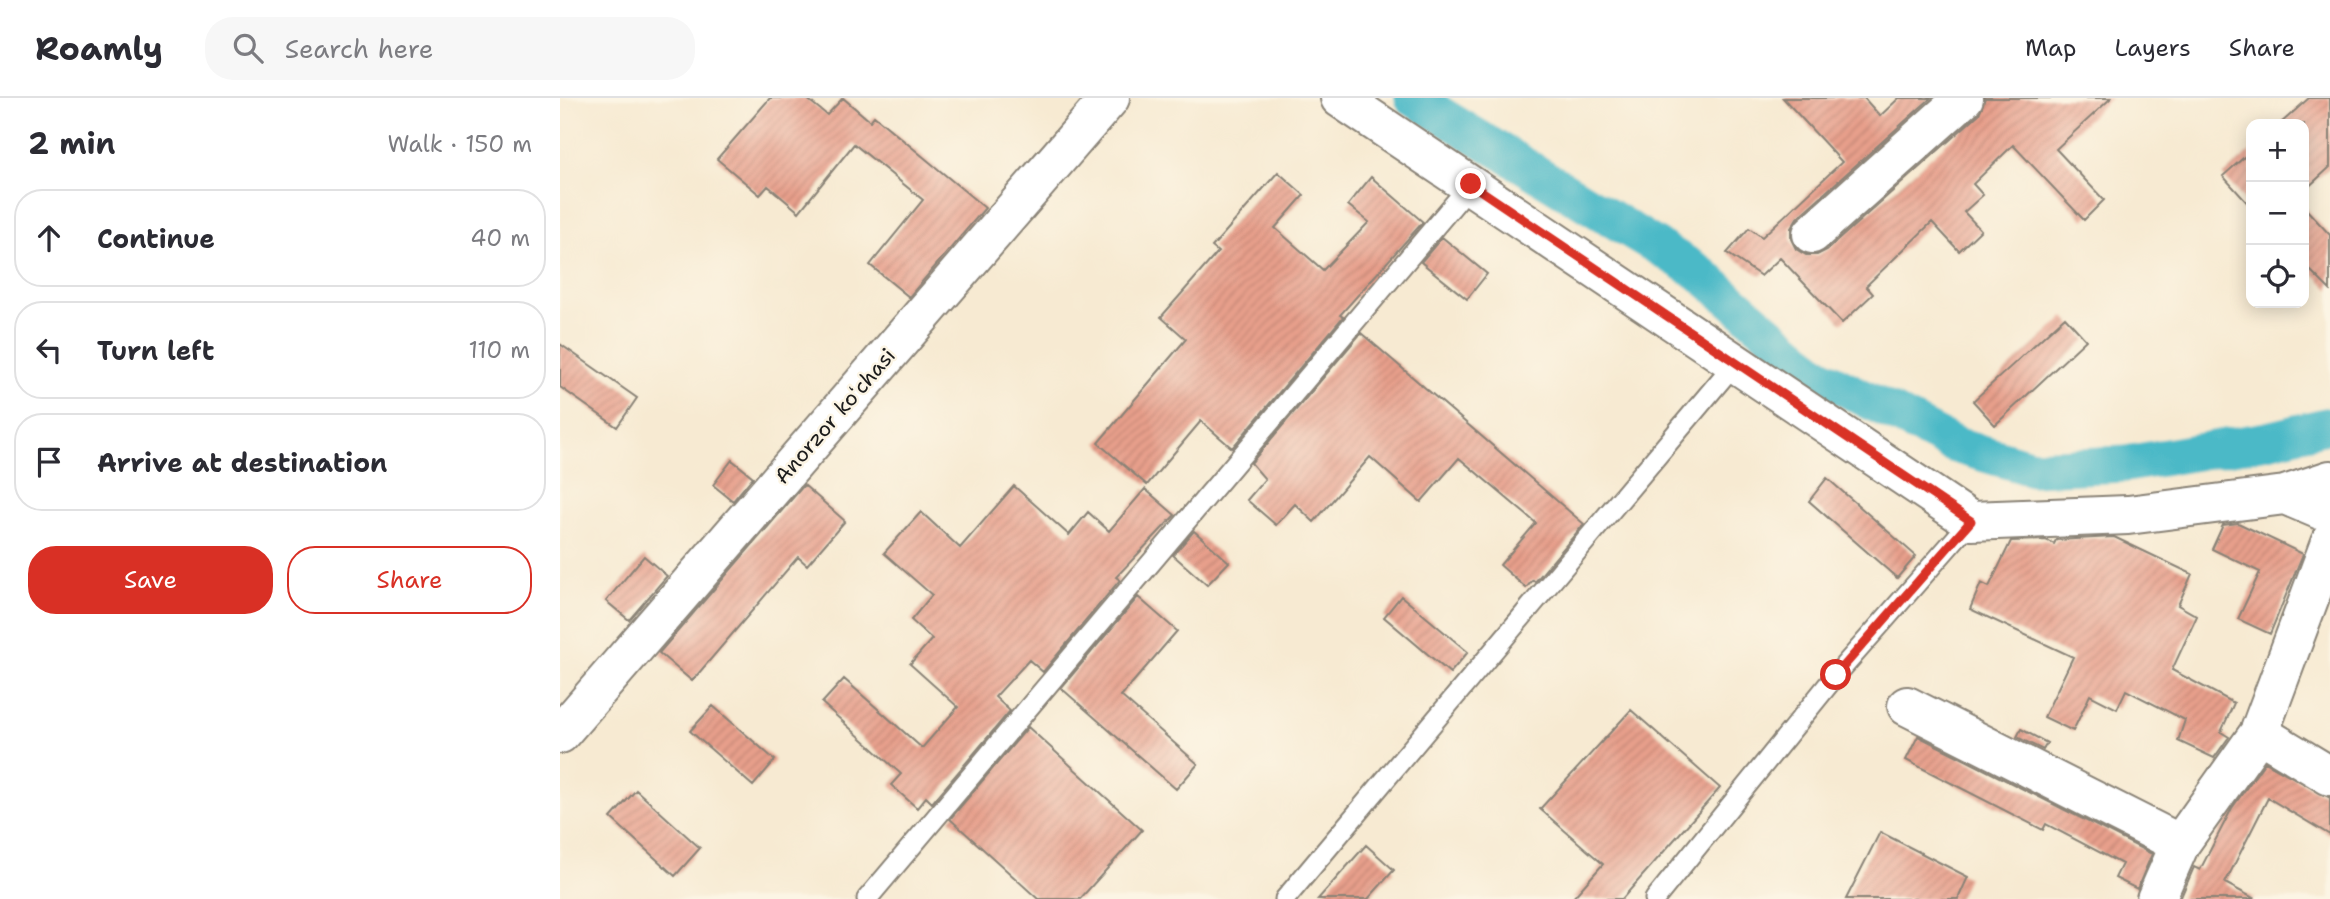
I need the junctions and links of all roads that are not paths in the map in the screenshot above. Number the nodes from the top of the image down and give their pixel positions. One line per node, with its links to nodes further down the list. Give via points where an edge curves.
1 (1110, 98): 14 (street, Anorzor koʻchasi)
2 (1340, 98): 4 (street)
3 (1964, 98): 5 (street)
4 (1471, 184): 6 (street); 17 (lane)
5 (1812, 234)
6 (1735, 363): 10 (street); 18 (lane)
7 (2330, 480): 8 (street)
8 (2285, 495): 9 (street); 10 (street, via 2128,515)
9 (2330, 514)
10 (1971, 521): 19 (lane, via 1836,675)
11 (2330, 542): 13 (street)
12 (1907, 706): 16 (street)
13 (2259, 733): 15 (street); 16 (street)
14 (560, 734)
15 (2330, 776)
16 (2180, 845): 20 (street)
17 (867, 899)
18 (1285, 899)
19 (1655, 899)
20 (2156, 899)

